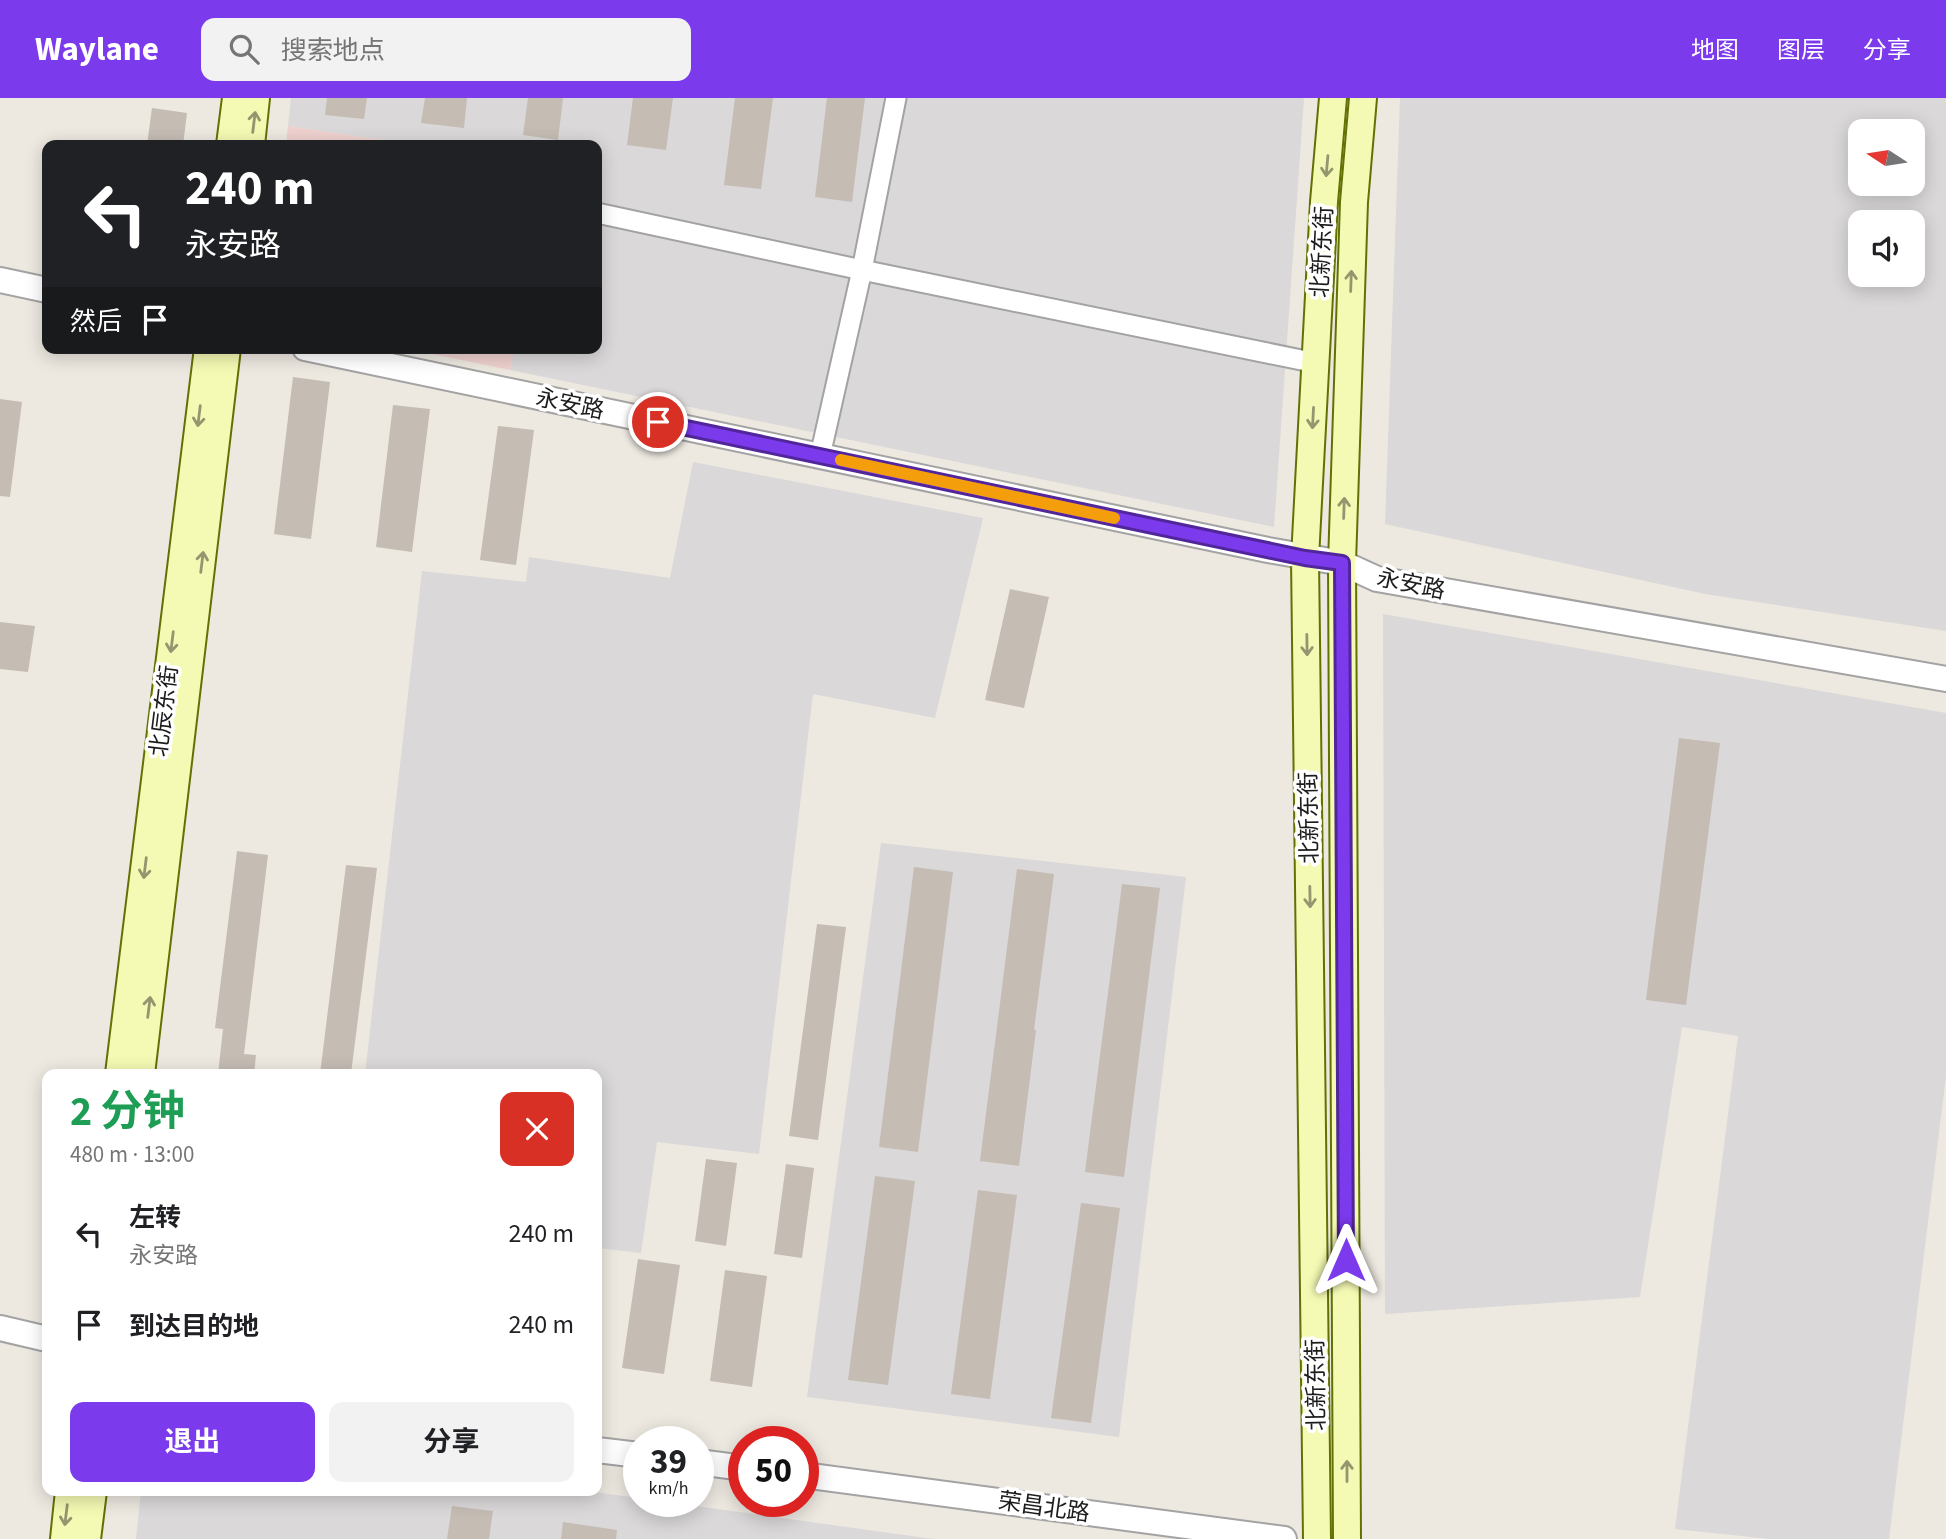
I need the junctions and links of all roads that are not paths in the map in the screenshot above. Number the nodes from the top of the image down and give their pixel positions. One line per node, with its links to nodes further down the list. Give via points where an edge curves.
1 (236, 98): 6 (main road)
2 (256, 98): 7 (main road, one-way to 2)
3 (896, 98): 9 (street)
4 (1333, 98): 15 (main road, 北新东街, one-way to 15)
5 (1363, 98): 18 (main road, 北新东街, one-way to 5, via 1354,202)
6 (231, 140)
7 (252, 140)
8 (602, 214): 9 (street)
9 (862, 270): 15 (street); 16 (street)
10 (0, 279): 11 (street)
11 (42, 289)
12 (207, 354): 20 (main road, 北辰东街, one-way to 20)
13 (226, 354): 21 (main road, 北辰东街, one-way to 13)
14 (334, 354): 16 (street, 永安路)
15 (1315, 363): 17 (main road, 北新东街, one-way to 17)
16 (820, 456): 17 (street, 永安路)
17 (1305, 558): 18 (street, 永安路); 22 (main road, 北新东街, one-way to 22)
18 (1342, 563): 19 (street, 永安路, via 1377,579); 23 (main road, 北新东街)
19 (1946, 679)
20 (120, 1069)
21 (143, 1069)
22 (1313, 1093): 23 (street); 34 (main road, 北新东街)
23 (1345, 1093): 35 (main road, 北新东街, one-way to 23)
24 (0, 1328): 25 (street)
25 (42, 1338)
26 (602, 1451): 27 (street)
27 (623, 1453)
28 (819, 1477): 33 (street, 荣昌北路)
29 (68, 1496): 31 (main road, one-way to 31)
30 (92, 1496): 32 (main road)
31 (64, 1539)
32 (87, 1539)
33 (1284, 1539)
34 (1317, 1539)
35 (1347, 1539)

